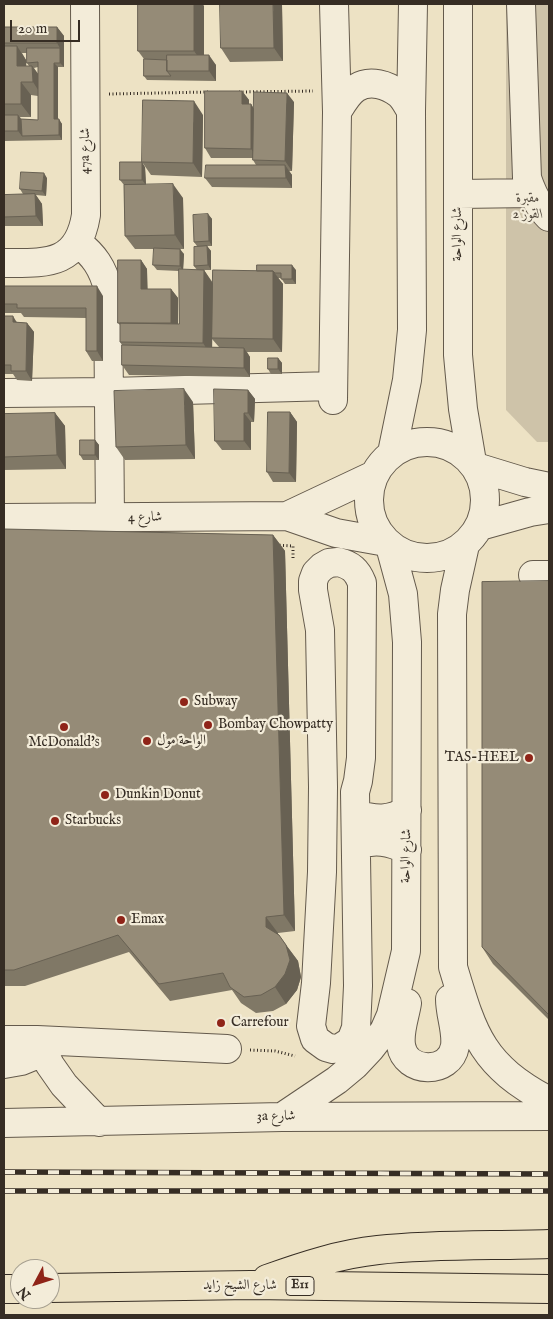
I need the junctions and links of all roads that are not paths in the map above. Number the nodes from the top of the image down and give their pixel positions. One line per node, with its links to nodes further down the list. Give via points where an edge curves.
1 (86, 4): 11 (street, 47a شارع, via 86,215 84,229)
2 (334, 4): 6 (street)
3 (413, 4): 7 (street)
4 (458, 4): 9 (street, شارع الواحة)
5 (521, 4): 8 (street, via 527,178)
6 (336, 101): 7 (street, via 345,99 356,88 372,83 388,86 401,96); 13 (street, via 333,393)
7 (410, 110): 15 (street, via 412,330 406,388)
8 (532, 193): 9 (street); 10 (street)
9 (458, 194): 16 (street, شارع الواحة, via 458,355 462,400)
10 (549, 217)
11 (77, 242): 12 (street, via 64,255 48,262); 13 (street, via 98,262 108,289)
12 (17, 263)
13 (110, 392): 14 (street); 22 (street)
14 (4, 393)
15 (392, 453): 16 (street, via 407,444 443,443 459,451); 17 (street)
16 (474, 465): 18 (street); 23 (street, via 484,486 485,506)
17 (374, 475): 20 (street, شارع 4); 24 (street, via 369,492 369,510 375,527)
18 (549, 487)
19 (549, 509): 23 (street, via 530,512)
20 (275, 516): 22 (street, شارع 4); 24 (street, شارع 4)
21 (4, 518): 22 (street, شارع 4)
22 (110, 518)
23 (473, 535): 24 (street, via 451,554 436,558 404,554); 33 (street, via 455,590 452,614)
24 (388, 544): 27 (street, شارع الواحة, via 403,594 406,618)
25 (323, 788): 26 (street, via 340,793); 26 (street, via 320,630 312,590 316,574 322,567 338,562 353,568 362,583 361,758); 30 (street)
26 (355, 803): 27 (street, via 384,819); 28 (street)
27 (408, 810): 29 (street, شارع الواحة)
28 (356, 845): 29 (street, via 378,841); 31 (street)
29 (407, 850): 32 (street, شارع الواحة)
30 (322, 872): 31 (street, via 340,867 350,868); 31 (street, via 311,1026 315,1039 326,1048 333,1049 351,1041 356,1028)
31 (356, 873)
32 (406, 952): 33 (street, via 408,998 400,1035 401,1046 412,1064 422,1068 443,1064 455,1047 450,1003); 40 (street, شارع الواحة, via 391,1015 375,1043 337,1080)
33 (453, 967): 38 (street, via 479,1042 512,1078)
34 (4, 1040): 35 (street)
35 (40, 1046): 36 (street); 37 (street, via 21,1061); 41 (street, via 64,1086)
36 (227, 1049)
37 (4, 1064)
38 (549, 1102)
39 (549, 1116): 40 (street, 3a شارع)
40 (282, 1117): 41 (street, 3a شارع)
41 (99, 1122): 42 (street, 3a شارع)
42 (4, 1123)
43 (549, 1244): 44 (highway, via 376,1250 333,1258)
44 (251, 1285): 45 (highway, شارع الشيخ زايد / E11); 46 (highway, شارع الشيخ زايد / E11)
45 (60, 1288)
46 (549, 1289)

